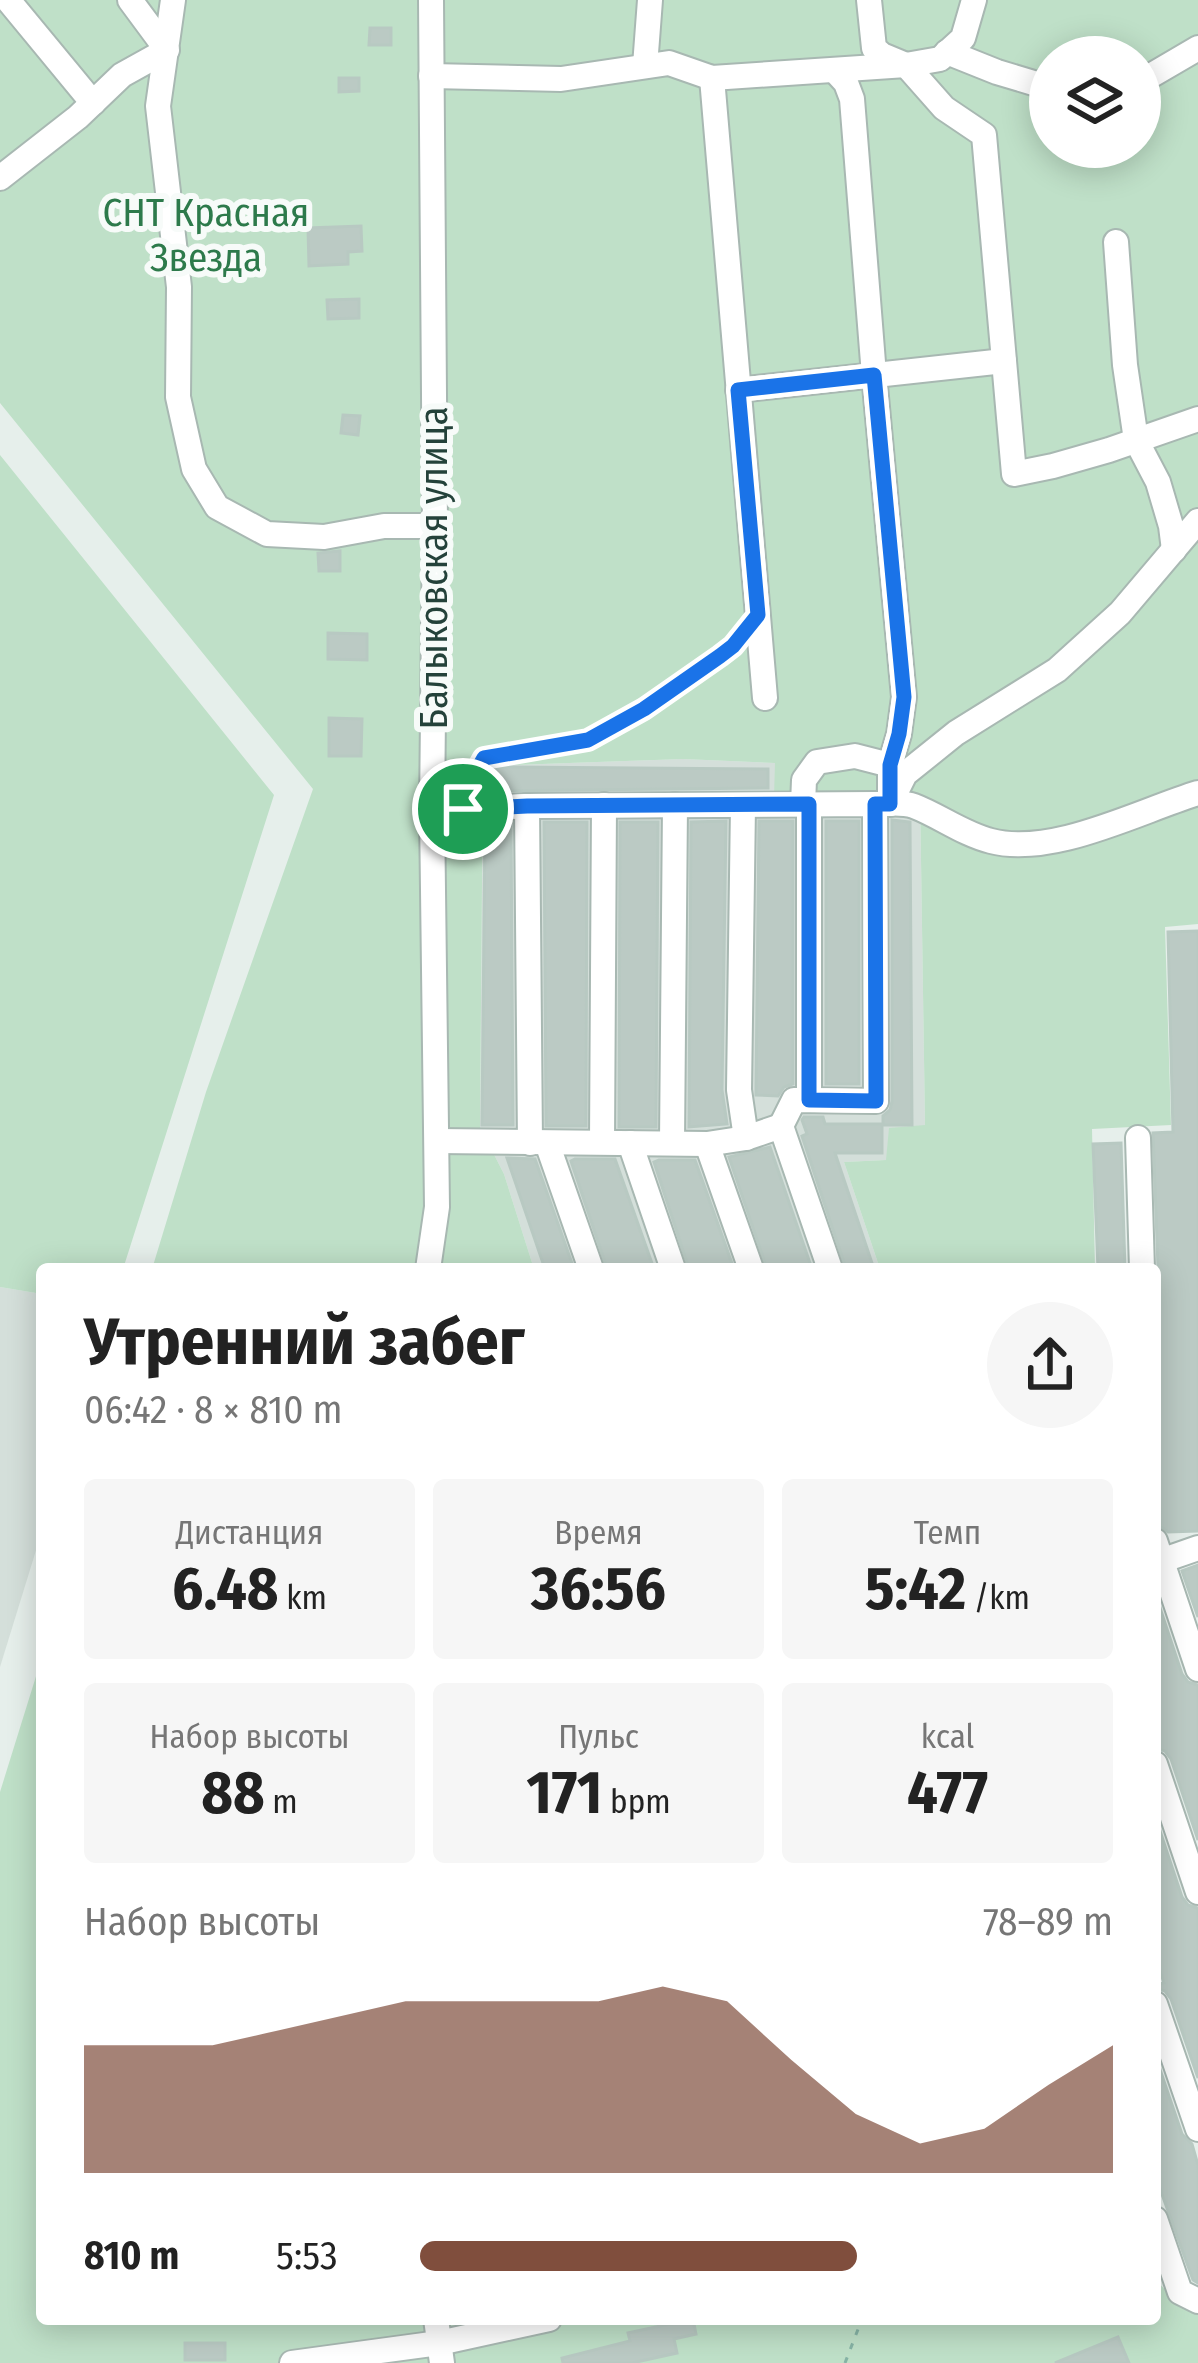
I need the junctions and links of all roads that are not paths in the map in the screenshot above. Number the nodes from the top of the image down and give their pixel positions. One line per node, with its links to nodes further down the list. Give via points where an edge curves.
1 (8, 0): 20 (street)
2 (130, 0): 9 (street)
3 (172, 0): 9 (street)
4 (431, 0): 16 (street, Балыковская улица)
5 (650, 0): 13 (street)
6 (869, 0): 11 (street)
7 (974, 0): 10 (street, via 963,38)
8 (1198, 48): 14 (street)
9 (167, 50): 20 (street); 29 (street, via 158,106 178,287 178,398 194,469 217,507 267,534)
10 (947, 52): 12 (street); 18 (street)
11 (872, 58): 12 (street); 15 (street); 19 (street)
12 (906, 65): 23 (street, via 944,108 984,135)
13 (645, 66): 16 (street, via 561,80); 17 (street, via 669,62)
14 (1161, 70)
15 (835, 71): 17 (street); 19 (street)
16 (431, 76): 29 (street, Балыковская улица)
17 (712, 79): 25 (street)
18 (1029, 82)
19 (852, 99): 24 (street)
20 (93, 103): 21 (street)
21 (0, 178)
22 (1116, 242): 27 (street)
23 (1004, 361): 24 (street); 27 (street, via 1014,474)
24 (874, 375): 25 (street); 32 (street, via 904,697)
25 (738, 390): 31 (street)
26 (1198, 418): 27 (street)
27 (1136, 440): 30 (street, via 1159,482)
28 (1198, 521): 30 (street)
29 (435, 526): 40 (street, Балыковская улица)
30 (1174, 550): 35 (street, via 1057,670 956,733)
31 (765, 698)
32 (890, 765): 34 (street, via 855,756 817,762 804,780); 35 (street)
33 (1198, 793): 35 (street, via 1047,843 994,842 910,804)
34 (806, 804): 35 (street); 38 (street); 41 (street)
35 (883, 804): 41 (street, via 876,1101)
36 (604, 805): 37 (street); 39 (street); 46 (street)
37 (674, 805): 38 (street); 47 (street)
38 (743, 805): 43 (street)
39 (527, 806): 40 (street); 48 (street)
40 (432, 811): 45 (street, Балыковская улица)
41 (809, 1100): 42 (street, via 794,1100)
42 (781, 1126): 43 (street); 55 (street)
43 (746, 1138): 50 (street)
44 (1138, 1138): 56 (street)
45 (437, 1141): 48 (street); 51 (street, Балыковская улица)
46 (602, 1142): 48 (street); 49 (street)
47 (672, 1142): 49 (street); 50 (street)
48 (538, 1143): 52 (street)
49 (630, 1144): 53 (street)
50 (706, 1144): 54 (street)
51 (429, 1263)
52 (588, 1263)
53 (672, 1263)
54 (749, 1263)
55 (828, 1263)
56 (1142, 1263)
57 (1198, 1548): 58 (street)
58 (1161, 1554)
59 (1161, 1566): 60 (street)
60 (1198, 1669)
61 (1161, 1782): 62 (street)
62 (1198, 1892)
63 (1161, 2021): 64 (street)
64 (1198, 2129)
65 (1161, 2233): 67 (street)
66 (1161, 2274): 67 (street)
67 (1189, 2297)
68 (520, 2325): 69 (street)
69 (439, 2342): 70 (street)
70 (292, 2363)

